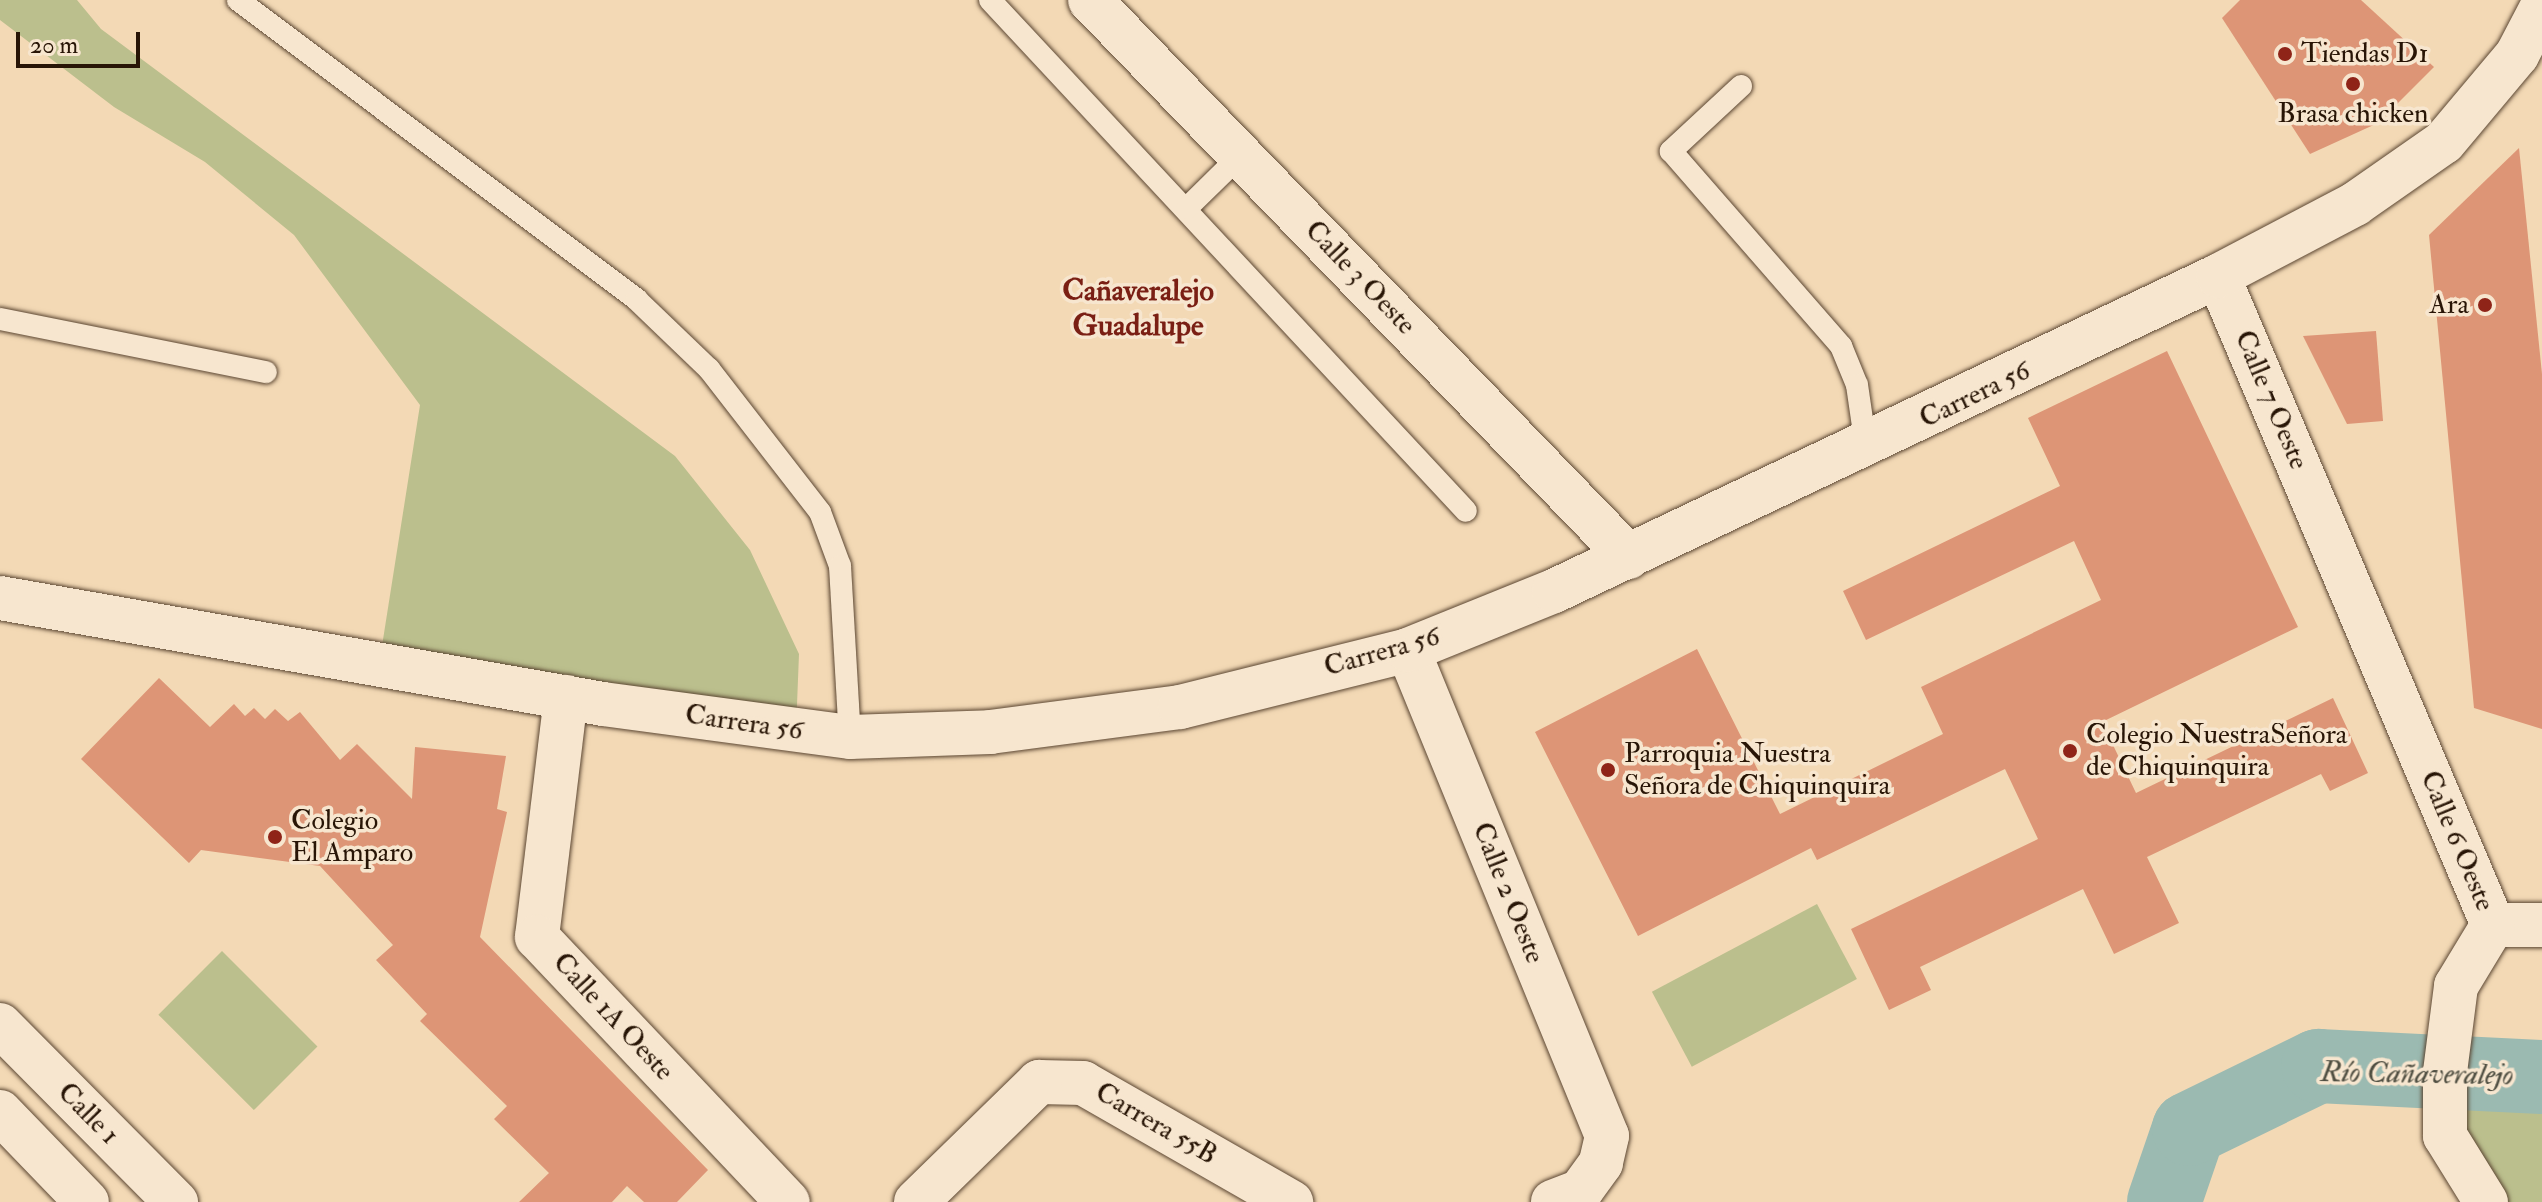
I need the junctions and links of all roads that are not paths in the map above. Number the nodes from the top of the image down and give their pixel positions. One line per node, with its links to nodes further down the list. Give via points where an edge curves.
1 (238, 0): 20 (lane, via 637,300 709,369 820,512 840,566)
2 (990, 0): 7 (lane)
3 (1090, 0): 6 (street, Calle 3 Oeste)
4 (2542, 7): 8 (street, Carrera 56, via 2517,55 2444,142 2355,204)
5 (1741, 86): 11 (lane, via 1671,151 1841,346 1857,385)
6 (1241, 155): 7 (lane); 14 (street, Calle 3 Oeste)
7 (1187, 208): 12 (lane)
8 (2218, 276): 11 (street, Carrera 56); 13 (street, Calle 7 Oeste)
9 (0, 319): 10 (lane)
10 (266, 372)
11 (1866, 448): 14 (street, Carrera 56)
12 (1466, 511)
13 (2323, 523): 21 (street, Calle 6 Oeste)
14 (1629, 557): 18 (street, Carrera 56)
15 (0, 598): 16 (street, Carrera 56)
16 (52, 611): 17 (street, Carrera 56); 19 (street, Carrera 56)
17 (0, 617)
18 (1408, 650): 20 (street, Carrera 56, via 1180,707 990,732); 30 (street, Calle 2 Oeste, via 1607,1136 1601,1163 1581,1191)
19 (566, 697): 20 (street, Carrera 56); 27 (street, Calle 1A Oeste, via 537,937)
20 (850, 737)
21 (2493, 925): 22 (street); 31 (street, Calle 6 Oeste, via 2456,986 2445,1136)
22 (2542, 925)
23 (0, 1025): 26 (street, Calle 1)
24 (0, 1112): 25 (street)
25 (87, 1202)
26 (176, 1202)
27 (788, 1202)
28 (916, 1202): 29 (street, Carrera 55B, via 1039,1082 1083,1083)
29 (1291, 1202)
30 (1553, 1202)
31 (2486, 1202)

